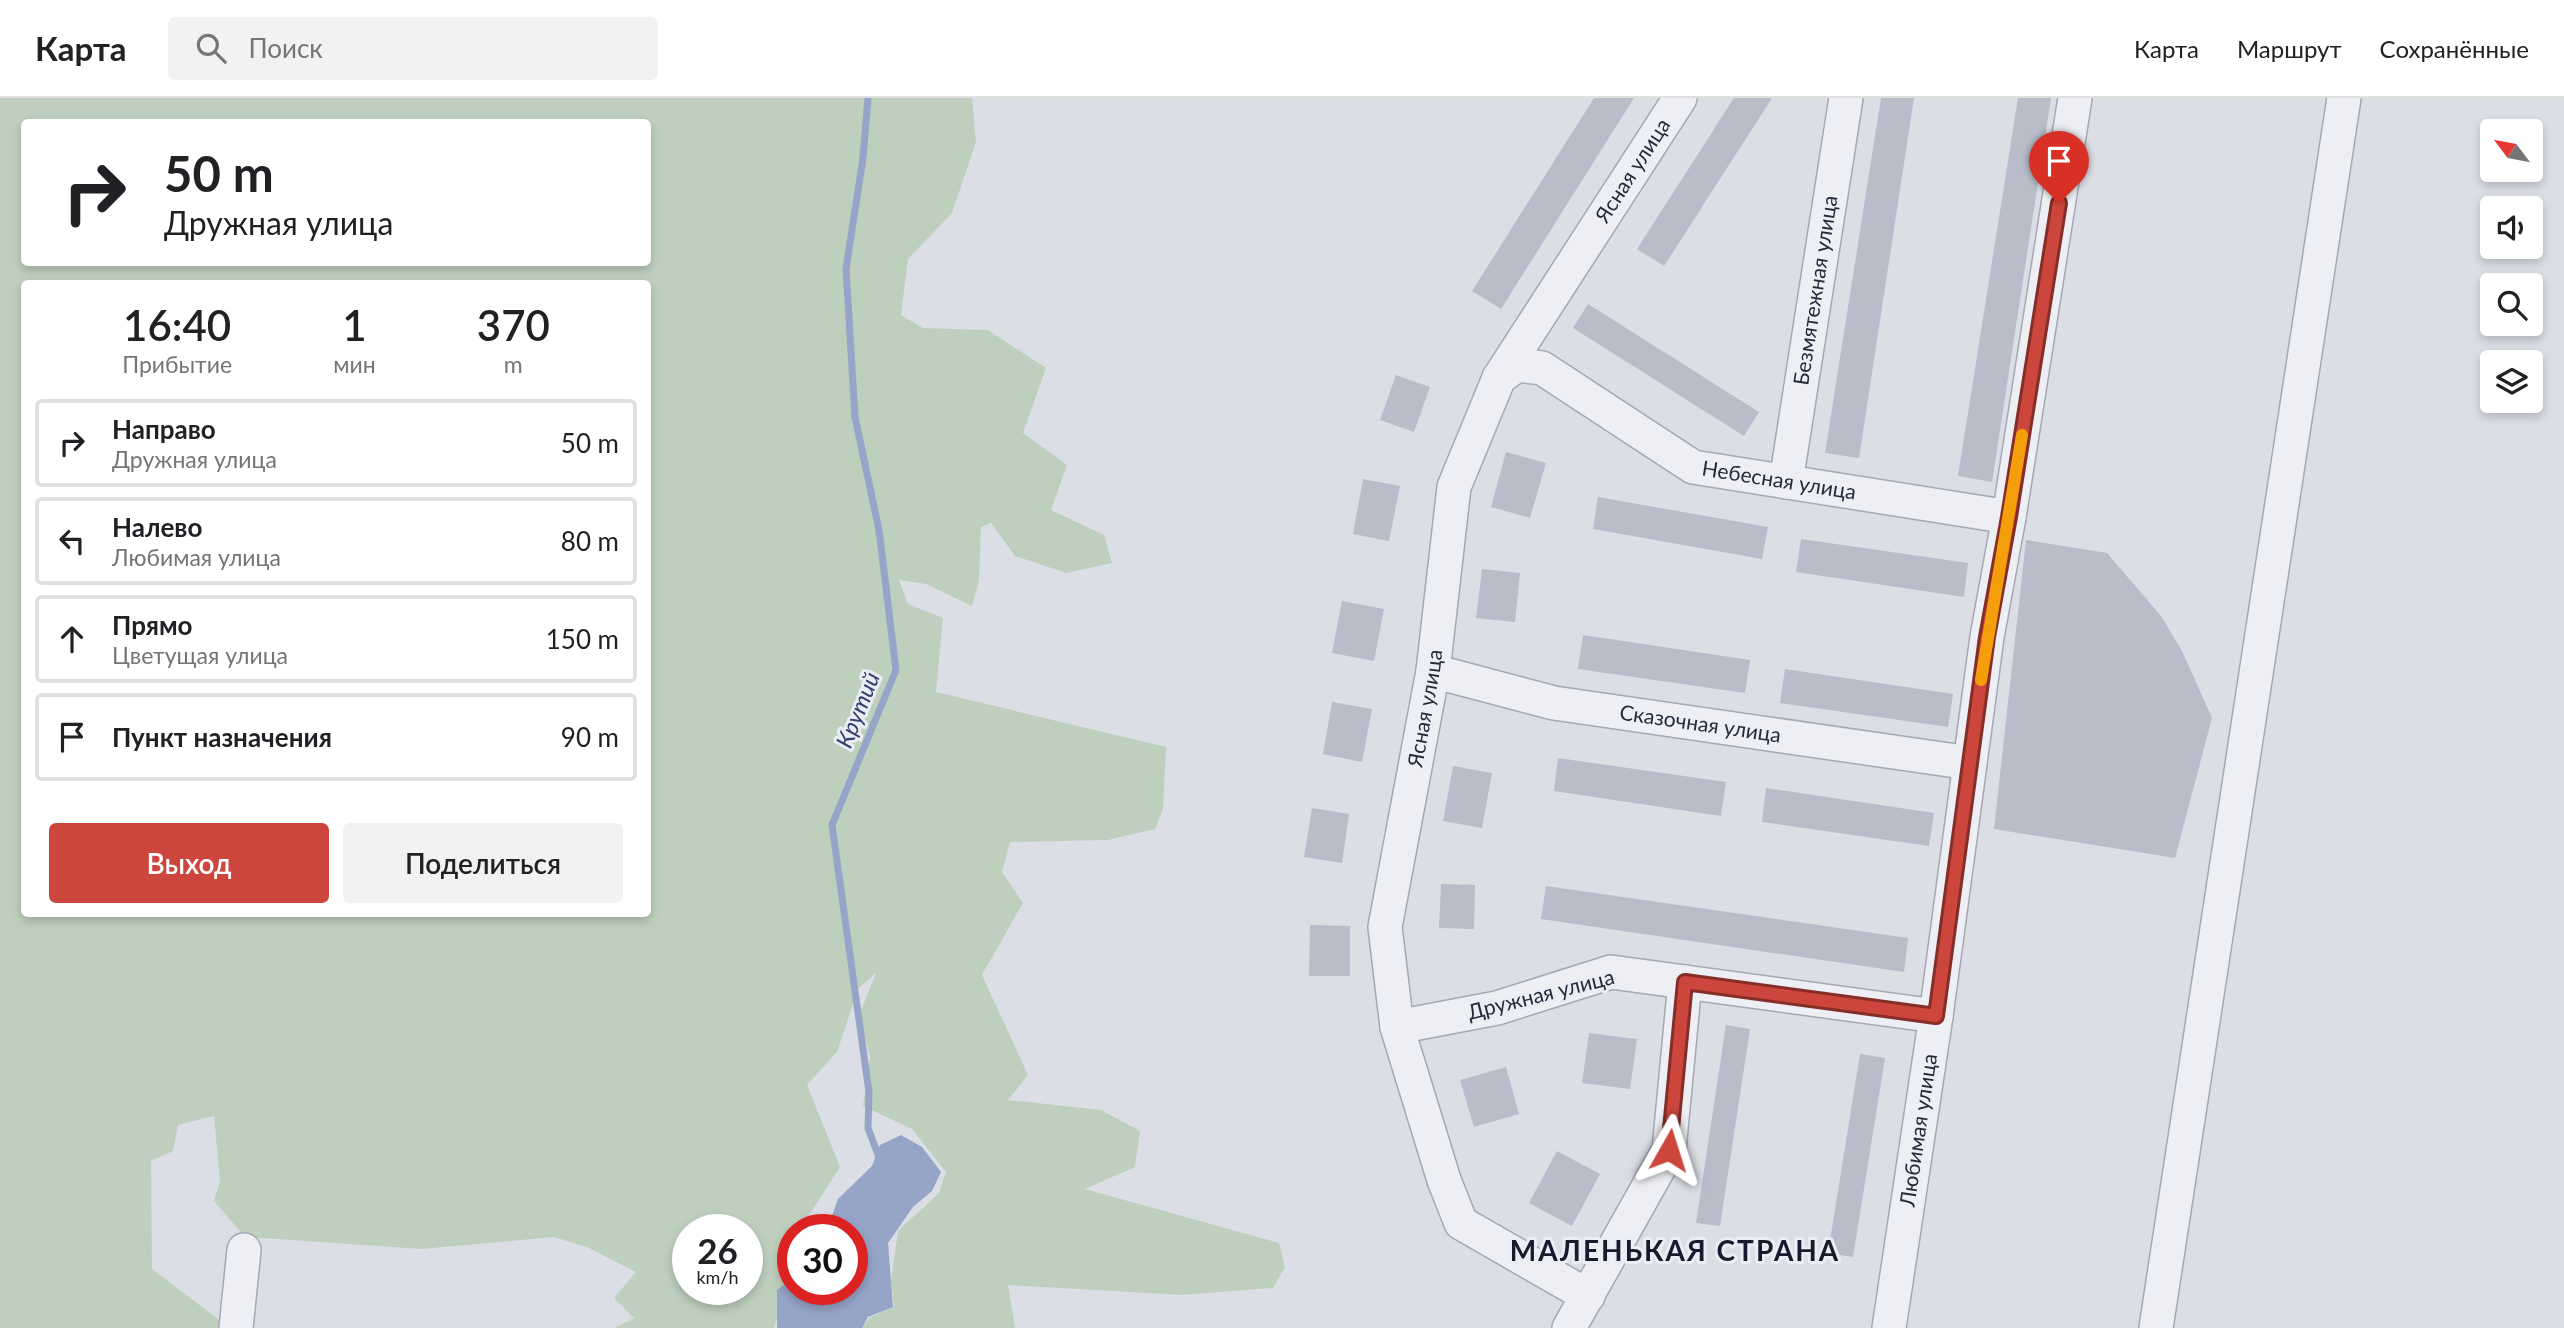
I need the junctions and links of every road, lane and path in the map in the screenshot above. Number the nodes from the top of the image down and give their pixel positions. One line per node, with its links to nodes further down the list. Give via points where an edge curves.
1 (1679, 98): 5 (street, Ясная улица)
2 (1846, 98): 6 (street, Безмятежная улица)
3 (2075, 98): 7 (street, Любимая улица)
4 (2344, 98): 18 (street)
5 (1499, 378): 6 (street, Небесная улица, via 1517,365 1542,368 1693,467); 8 (street, Ясная улица, via 1454,487)
6 (1786, 482): 7 (street, Небесная улица)
7 (2009, 517): 9 (street, Любимая улица)
8 (1433, 671): 9 (street, Сказочная улица, via 1554,703); 12 (street, Ясная улица, via 1385,927)
9 (1970, 763): 11 (street, Любимая улица)
10 (1685, 982): 11 (street, Дружная улица); 12 (street, Дружная улица, via 1611,972 1497,1008); 14 (street, via 1669,1150)
11 (1936, 1016): 17 (street, Любимая улица)
12 (1397, 1027): 14 (street, Ясная улица, via 1461,1223)
13 (244, 1250): 15 (street)
14 (1588, 1296): 16 (street)
15 (236, 1328)
16 (1569, 1328)
17 (1889, 1328)
18 (2156, 1328)

